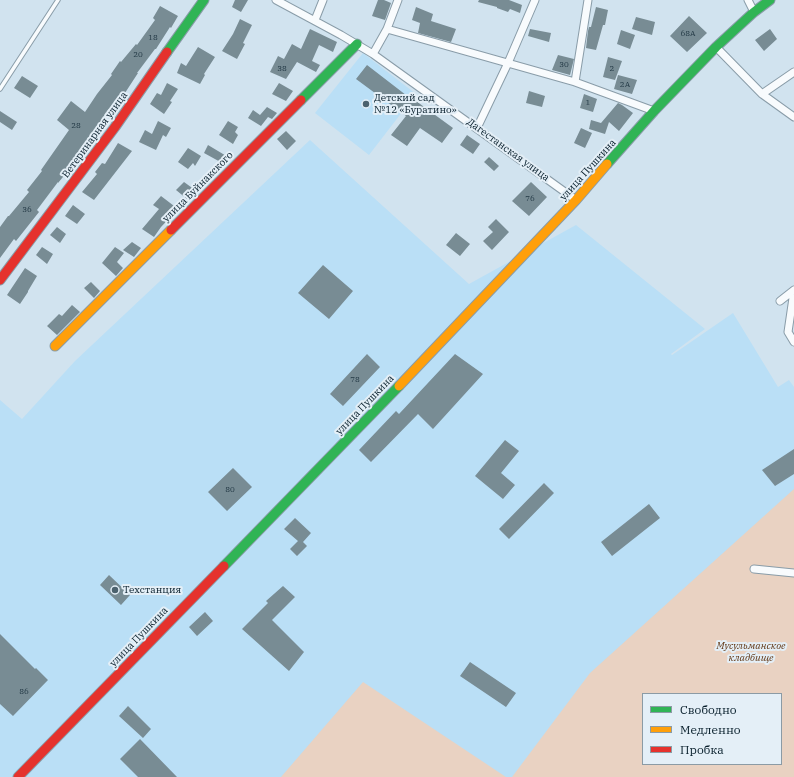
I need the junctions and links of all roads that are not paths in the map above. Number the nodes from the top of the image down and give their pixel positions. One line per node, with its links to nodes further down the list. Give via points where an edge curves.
1 (58, 0): 19 (lane)
2 (204, 0): 25 (street, Ветеринарная улица, via 115,128)
3 (276, 0): 11 (street, Дагестанская улица)
4 (323, 0): 11 (street)
5 (398, 0): 12 (street)
6 (535, 0): 16 (street)
7 (588, 0): 18 (street)
8 (748, 0): 10 (street)
9 (770, 0): 10 (street, улица Пушкина)
10 (754, 12): 14 (street, улица Пушкина)
11 (315, 20): 13 (street, Дагестанская улица)
12 (387, 29): 15 (street); 16 (street)
13 (356, 44): 15 (street, Дагестанская улица); 29 (street, улица Буйнакского)
14 (716, 47): 20 (street); 21 (street, улица Пушкина)
15 (373, 54): 23 (street, Дагестанская улица)
16 (508, 63): 18 (street); 23 (street)
17 (794, 72): 20 (street)
18 (575, 82): 21 (street)
19 (0, 89)
20 (762, 94): 22 (street)
21 (654, 111): 24 (street, улица Пушкина)
22 (794, 117)
23 (477, 128): 24 (street, Дагестанская улица)
24 (576, 200): 32 (street, улица Пушкина, via 398,387)
25 (0, 280)
26 (794, 291): 27 (street); 28 (street, via 788,332)
27 (780, 301)
28 (794, 342)
29 (55, 346)
30 (754, 568): 31 (street)
31 (794, 573)
32 (21, 774): 33 (street, улица Пушкина)
33 (15, 777)

